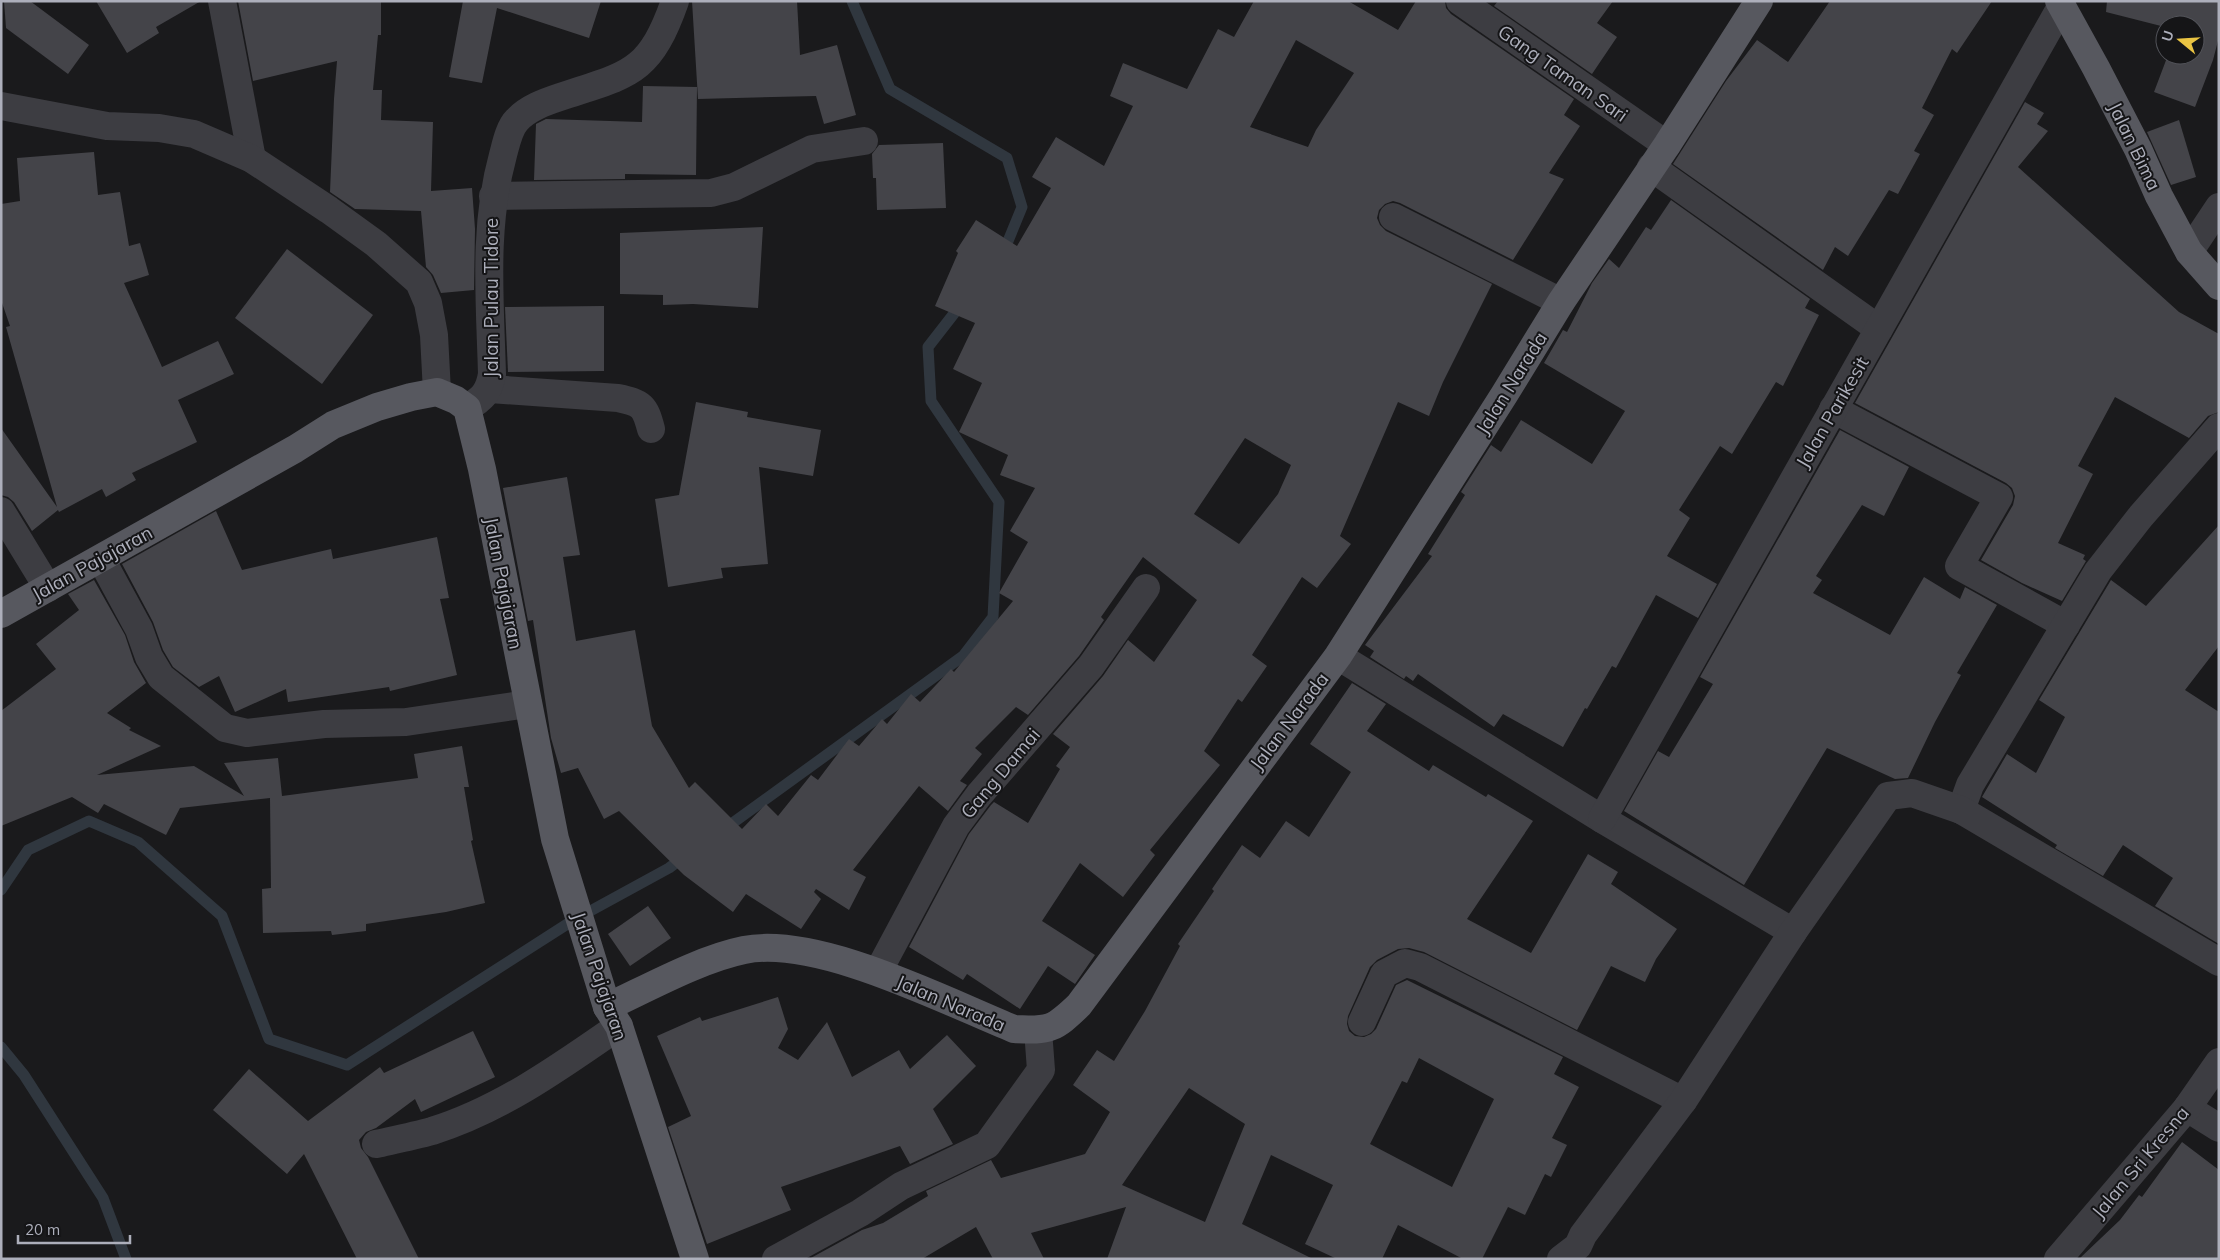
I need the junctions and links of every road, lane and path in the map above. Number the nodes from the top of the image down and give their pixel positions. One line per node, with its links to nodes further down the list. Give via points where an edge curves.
1 (222, 1): 9 (street)
2 (675, 1): 11 (street, Jalan Pulau Tidore, via 652,52 636,68 529,110 516,121 507,139)
3 (1460, 1): 8 (street, Gang Taman Sari)
4 (1759, 1): 8 (main road, Jalan Narada)
5 (2061, 3): 14 (main road, Jalan Bima); 17 (street, Jalan Parikesit)
6 (1, 106): 9 (street, via 106,126 159,128 194,134)
7 (864, 141): 11 (street, via 812,149 734,187 711,194)
8 (1666, 145): 10 (main road, Jalan Narada)
9 (252, 159): 19 (street, via 329,210 419,282 428,303 434,335)
10 (1651, 167): 16 (main road, Jalan Narada); 17 (street)
11 (492, 196): 18 (street, Jalan Pulau Tidore, via 488,254)
12 (2219, 207): 14 (street)
13 (1393, 217): 16 (street)
14 (2190, 252): 15 (main road, Jalan Bima)
15 (2219, 286)
16 (1561, 302): 30 (main road, Jalan Narada)
17 (1879, 329): 21 (street, Jalan Parikesit)
18 (490, 388): 20 (street, Jalan Pulau Tidore, via 482,399); 23 (street, via 635,402 646,410)
19 (437, 392): 20 (main road); 25 (main road, Jalan Pajajaran, via 376,407 333,426)
20 (467, 408): 31 (main road, Jalan Pajajaran)
21 (1833, 409): 29 (street, via 1999,497 1959,566); 33 (street, Jalan Parikesit)
22 (2219, 426): 29 (street, via 2098,571)
23 (651, 428)
24 (1, 511): 26 (street)
25 (101, 559): 26 (main road, Jalan Pajajaran); 31 (street, via 161,677 226,728 247,733 324,724 406,722)
26 (48, 588): 28 (main road, Jalan Pajajaran)
27 (1146, 588): 36 (street, Gang Damai, via 1091,666 956,826)
28 (1, 614)
29 (2066, 625): 32 (street, via 1970,785)
30 (1338, 656): 33 (street); 39 (main road, Jalan Narada, via 1079,1005 1059,1024)
31 (528, 704): 37 (main road, Jalan Pajajaran, via 555,839)
32 (1961, 810): 34 (street, via 1912,793 1888,796); 35 (street)
33 (1602, 819): 34 (street)
34 (1793, 932): 41 (street)
35 (2219, 962)
36 (878, 972): 37 (main road, Jalan Narada, via 783,948 744,950 694,967); 39 (main road, Jalan Narada, via 1014,1029)
37 (613, 1016): 44 (street, via 549,1074 487,1108 432,1130); 46 (main road, Jalan Pajajaran)
38 (1362, 1022): 41 (street, via 1384,974 1405,962 1420,966)
39 (1038, 1030): 47 (street, via 1040,1070 987,1145 901,1186 860,1213)
40 (2219, 1062): 42 (street, Jalan Sri Kresna)
41 (1683, 1101): 45 (street, via 1583,1235)
42 (2187, 1108): 43 (street); 48 (street, Jalan Sri Kresna)
43 (2219, 1128)
44 (376, 1144)
45 (1576, 1254)
46 (695, 1259)
47 (776, 1259)
48 (2058, 1259)

